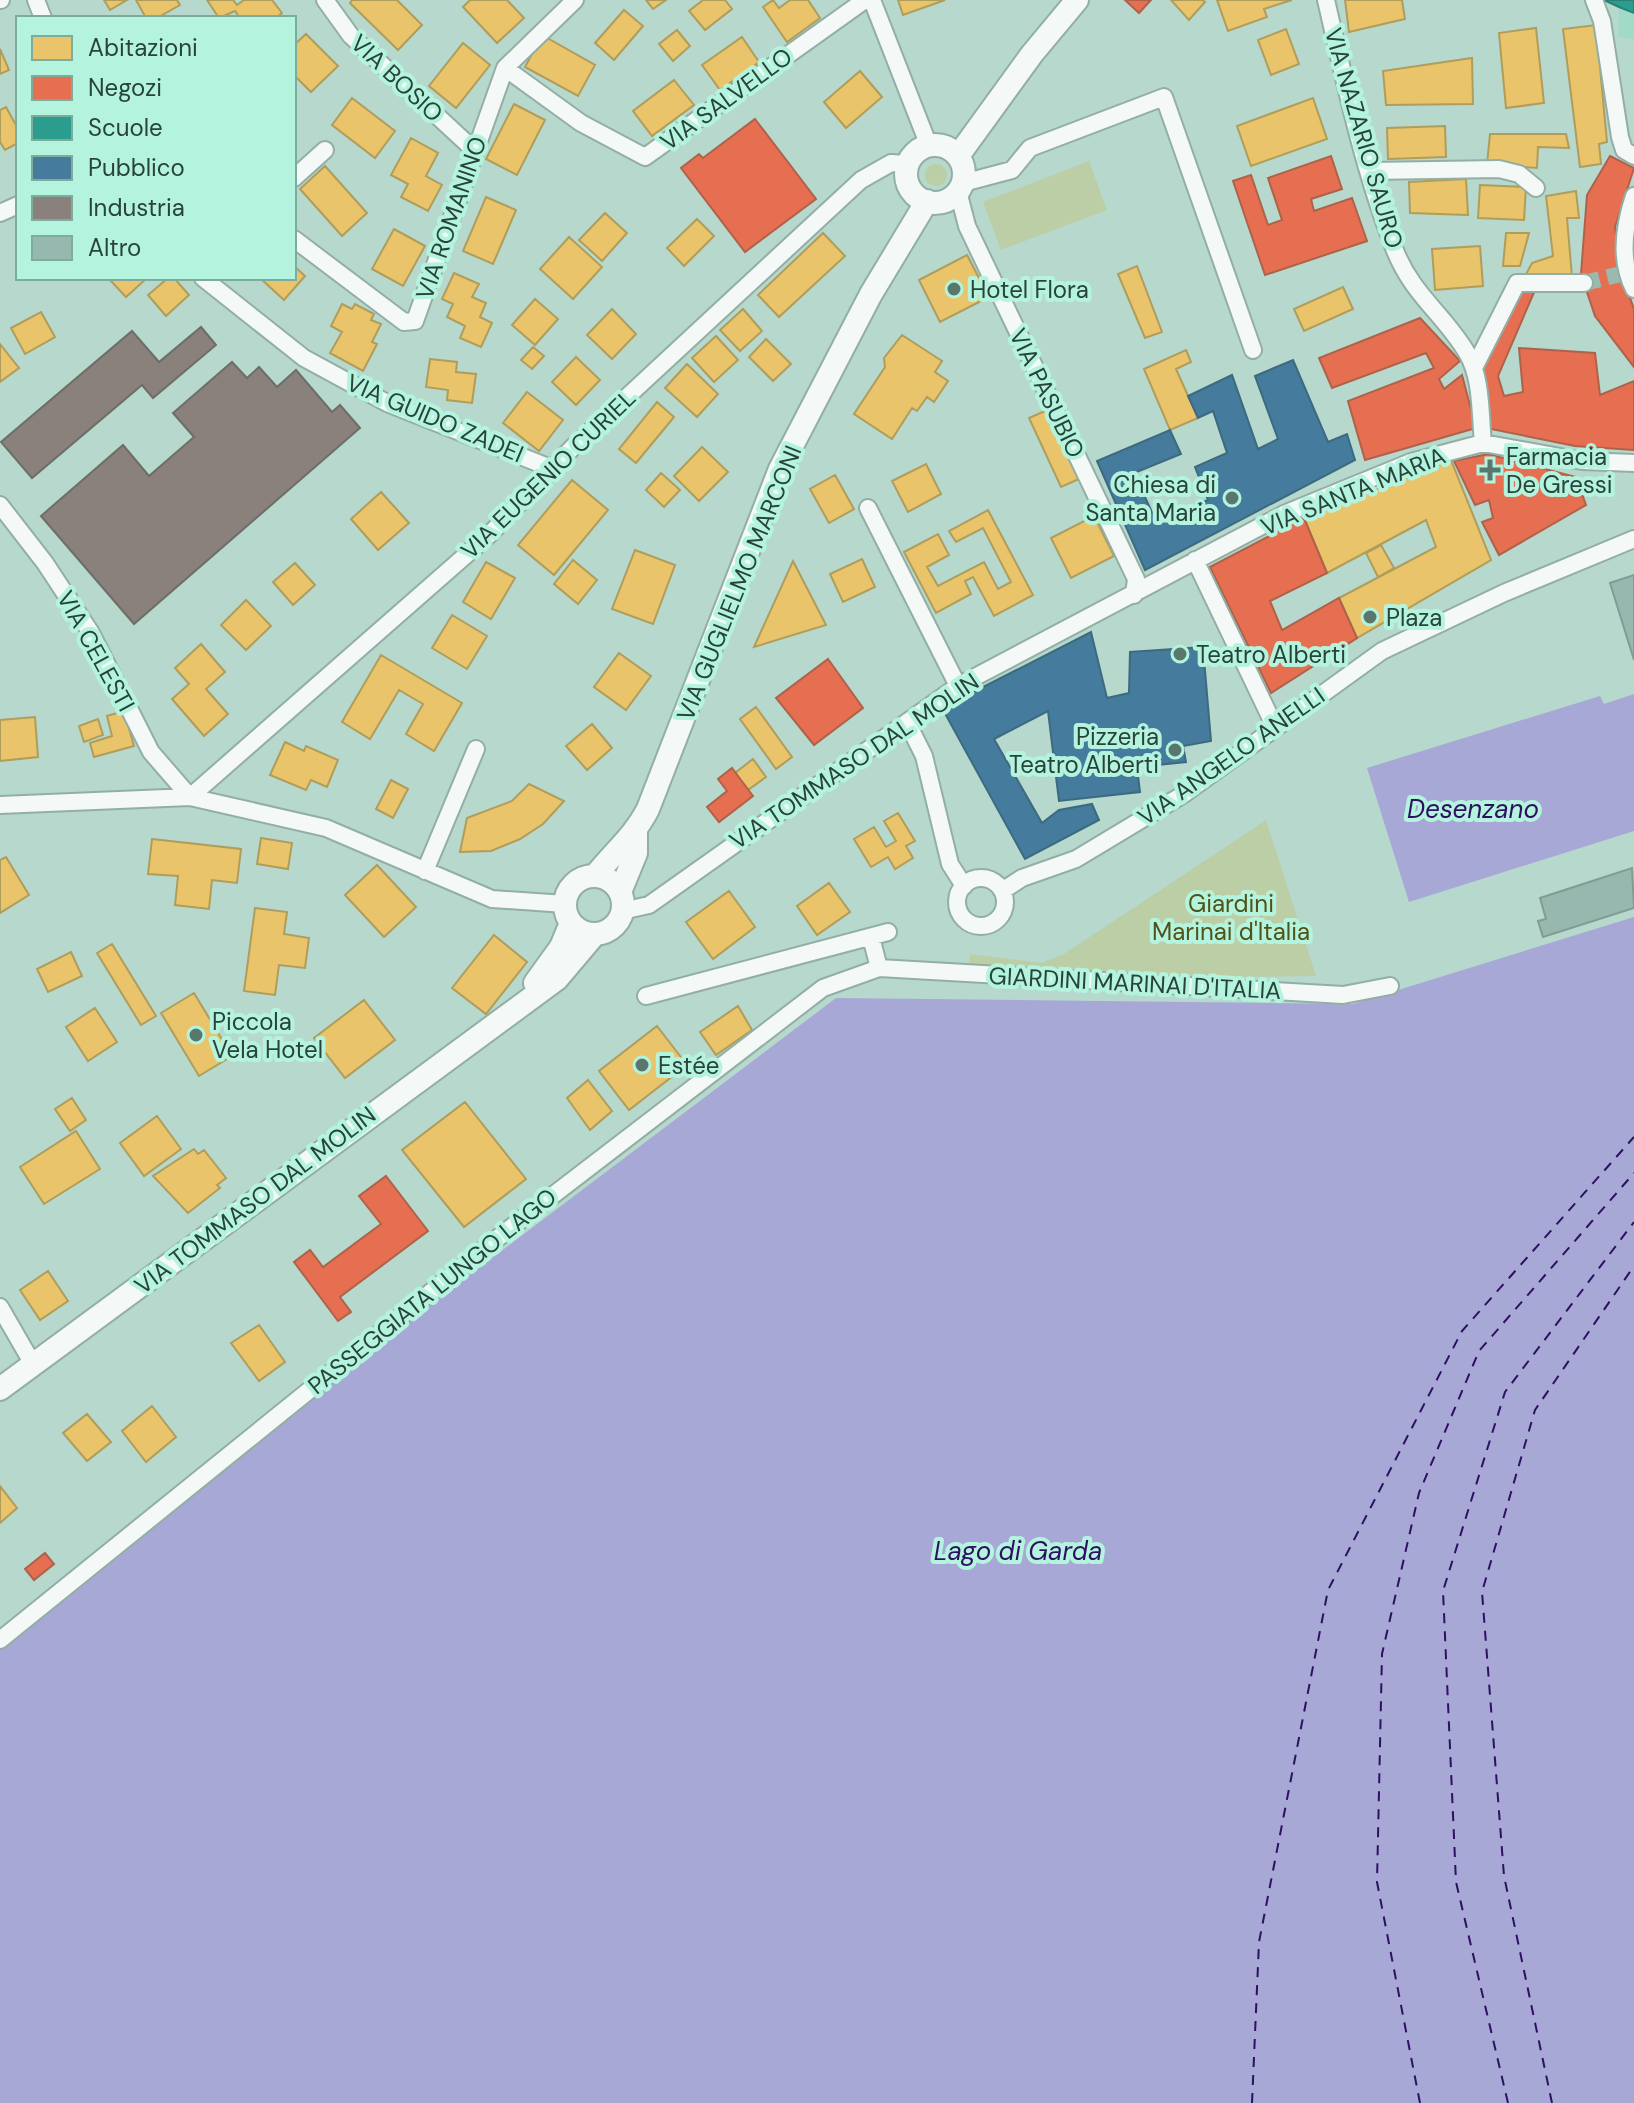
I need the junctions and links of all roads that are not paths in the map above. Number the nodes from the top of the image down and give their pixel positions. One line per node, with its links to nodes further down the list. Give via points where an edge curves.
1 (325, 0): 11 (street, VIA BOSIO, via 351,36)
2 (865, 0): 8 (street, VIA SALVELLO, via 645,157 581,123)
3 (872, 0): 9 (street)
4 (1077, 0): 12 (main road)
5 (1326, 0): 15 (street, VIA NAZARIO SAURO)
6 (1594, 0): 13 (street, via 1620,137 1624,150)
7 (564, 3): 8 (street, VIA ROMANINO)
8 (505, 68): 11 (street, VIA ROMANINO)
9 (929, 146): 12 (main road, via 945,146); 14 (main road)
10 (325, 150): 16 (street)
11 (474, 150): 21 (street, VIA ROMANINO, via 415,321 404,322)
12 (958, 156): 17 (main road, via 964,174)
13 (1634, 156)
14 (908, 164): 20 (main road, via 912,191); 29 (street, VIA EUGENIO CURIEL, via 891,163 861,180)
15 (1370, 171): 18 (street, via 1499,169 1519,174); 26 (street, VIA NAZARIO SAURO, via 1408,280)
16 (296, 176)
17 (961, 187): 20 (main road, via 944,201); 25 (street, via 1012,170 1030,148 1164,97); 34 (street, VIA PASUBIO, via 967,226 1136,579)
18 (1536, 188)
19 (1634, 196): 24 (street, via 1624,230 1624,273)
20 (927, 201): 41 (main road, VIA GUGLIELMO MARCONI, via 871,294 780,469)
21 (296, 241)
22 (206, 280): 29 (street, VIA GUIDO ZADEI, via 304,358 387,403)
23 (1581, 283): 26 (street, via 1517,283)
24 (1634, 289)
25 (1253, 350)
26 (1474, 368): 27 (street, VIA NAZARIO SAURO)
27 (1483, 443): 28 (street, VIA SANTA MARIA, via 1582,461); 33 (street, VIA SANTA MARIA, via 1411,462 1284,514)
28 (1634, 463)
29 (553, 469): 39 (street, VIA EUGENIO CURIEL, via 490,534)
30 (0, 505): 39 (street, VIA CELESTI, via 91,633 151,752)
31 (868, 508): 35 (street)
32 (1634, 539): 37 (street, VIA ANGELO ANELLI, via 1382,651)
33 (1195, 560): 34 (street, VIA SANTA MARIA); 37 (street)
34 (1134, 595): 35 (street, VIA TOMMASO DAL MOLIN)
35 (958, 686): 36 (street, VIA TOMMASO DAL MOLIN)
36 (907, 722): 44 (street, via 924,756 950,864); 46 (street, VIA TOMMASO DAL MOLIN, via 649,905)
37 (1274, 725): 45 (street, VIA ANGELO ANELLI, via 1222,768 1152,813 1076,859)
38 (476, 749): 42 (street)
39 (190, 797): 40 (street); 42 (street, via 326,828)
40 (0, 805)
41 (636, 832): 43 (main road, VIA GUGLIELMO MARCONI); 46 (main road, via 636,853)
42 (425, 871): 47 (street, via 492,899)
43 (595, 876): 46 (main road, via 609,881); 47 (main road, via 571,887)
44 (964, 886): 45 (street, via 987,879); 45 (street, via 958,909 964,919 980,926 1001,915)
45 (1002, 891)
46 (621, 902): 49 (main road, via 612,927)
47 (568, 913): 49 (main road); 54 (main road, VIA TOMMASO DAL MOLIN, via 546,971)
48 (888, 932): 50 (street)
49 (595, 934): 54 (main road, VIA TOMMASO DAL MOLIN, via 557,979)
50 (871, 937): 51 (street); 53 (street)
51 (879, 968): 52 (street, GIARDINI MARINAI D'ITALIA, via 1343,995); 58 (street, PASSEGGIATA LUNGO LAGO, via 823,988 714,1069)
52 (1390, 986)
53 (646, 996)
54 (511, 1011): 56 (main road, VIA TOMMASO DAL MOLIN)
55 (0, 1307): 56 (street)
56 (34, 1366): 57 (main road, VIA TOMMASO DAL MOLIN)
57 (0, 1389)
58 (0, 1640)

